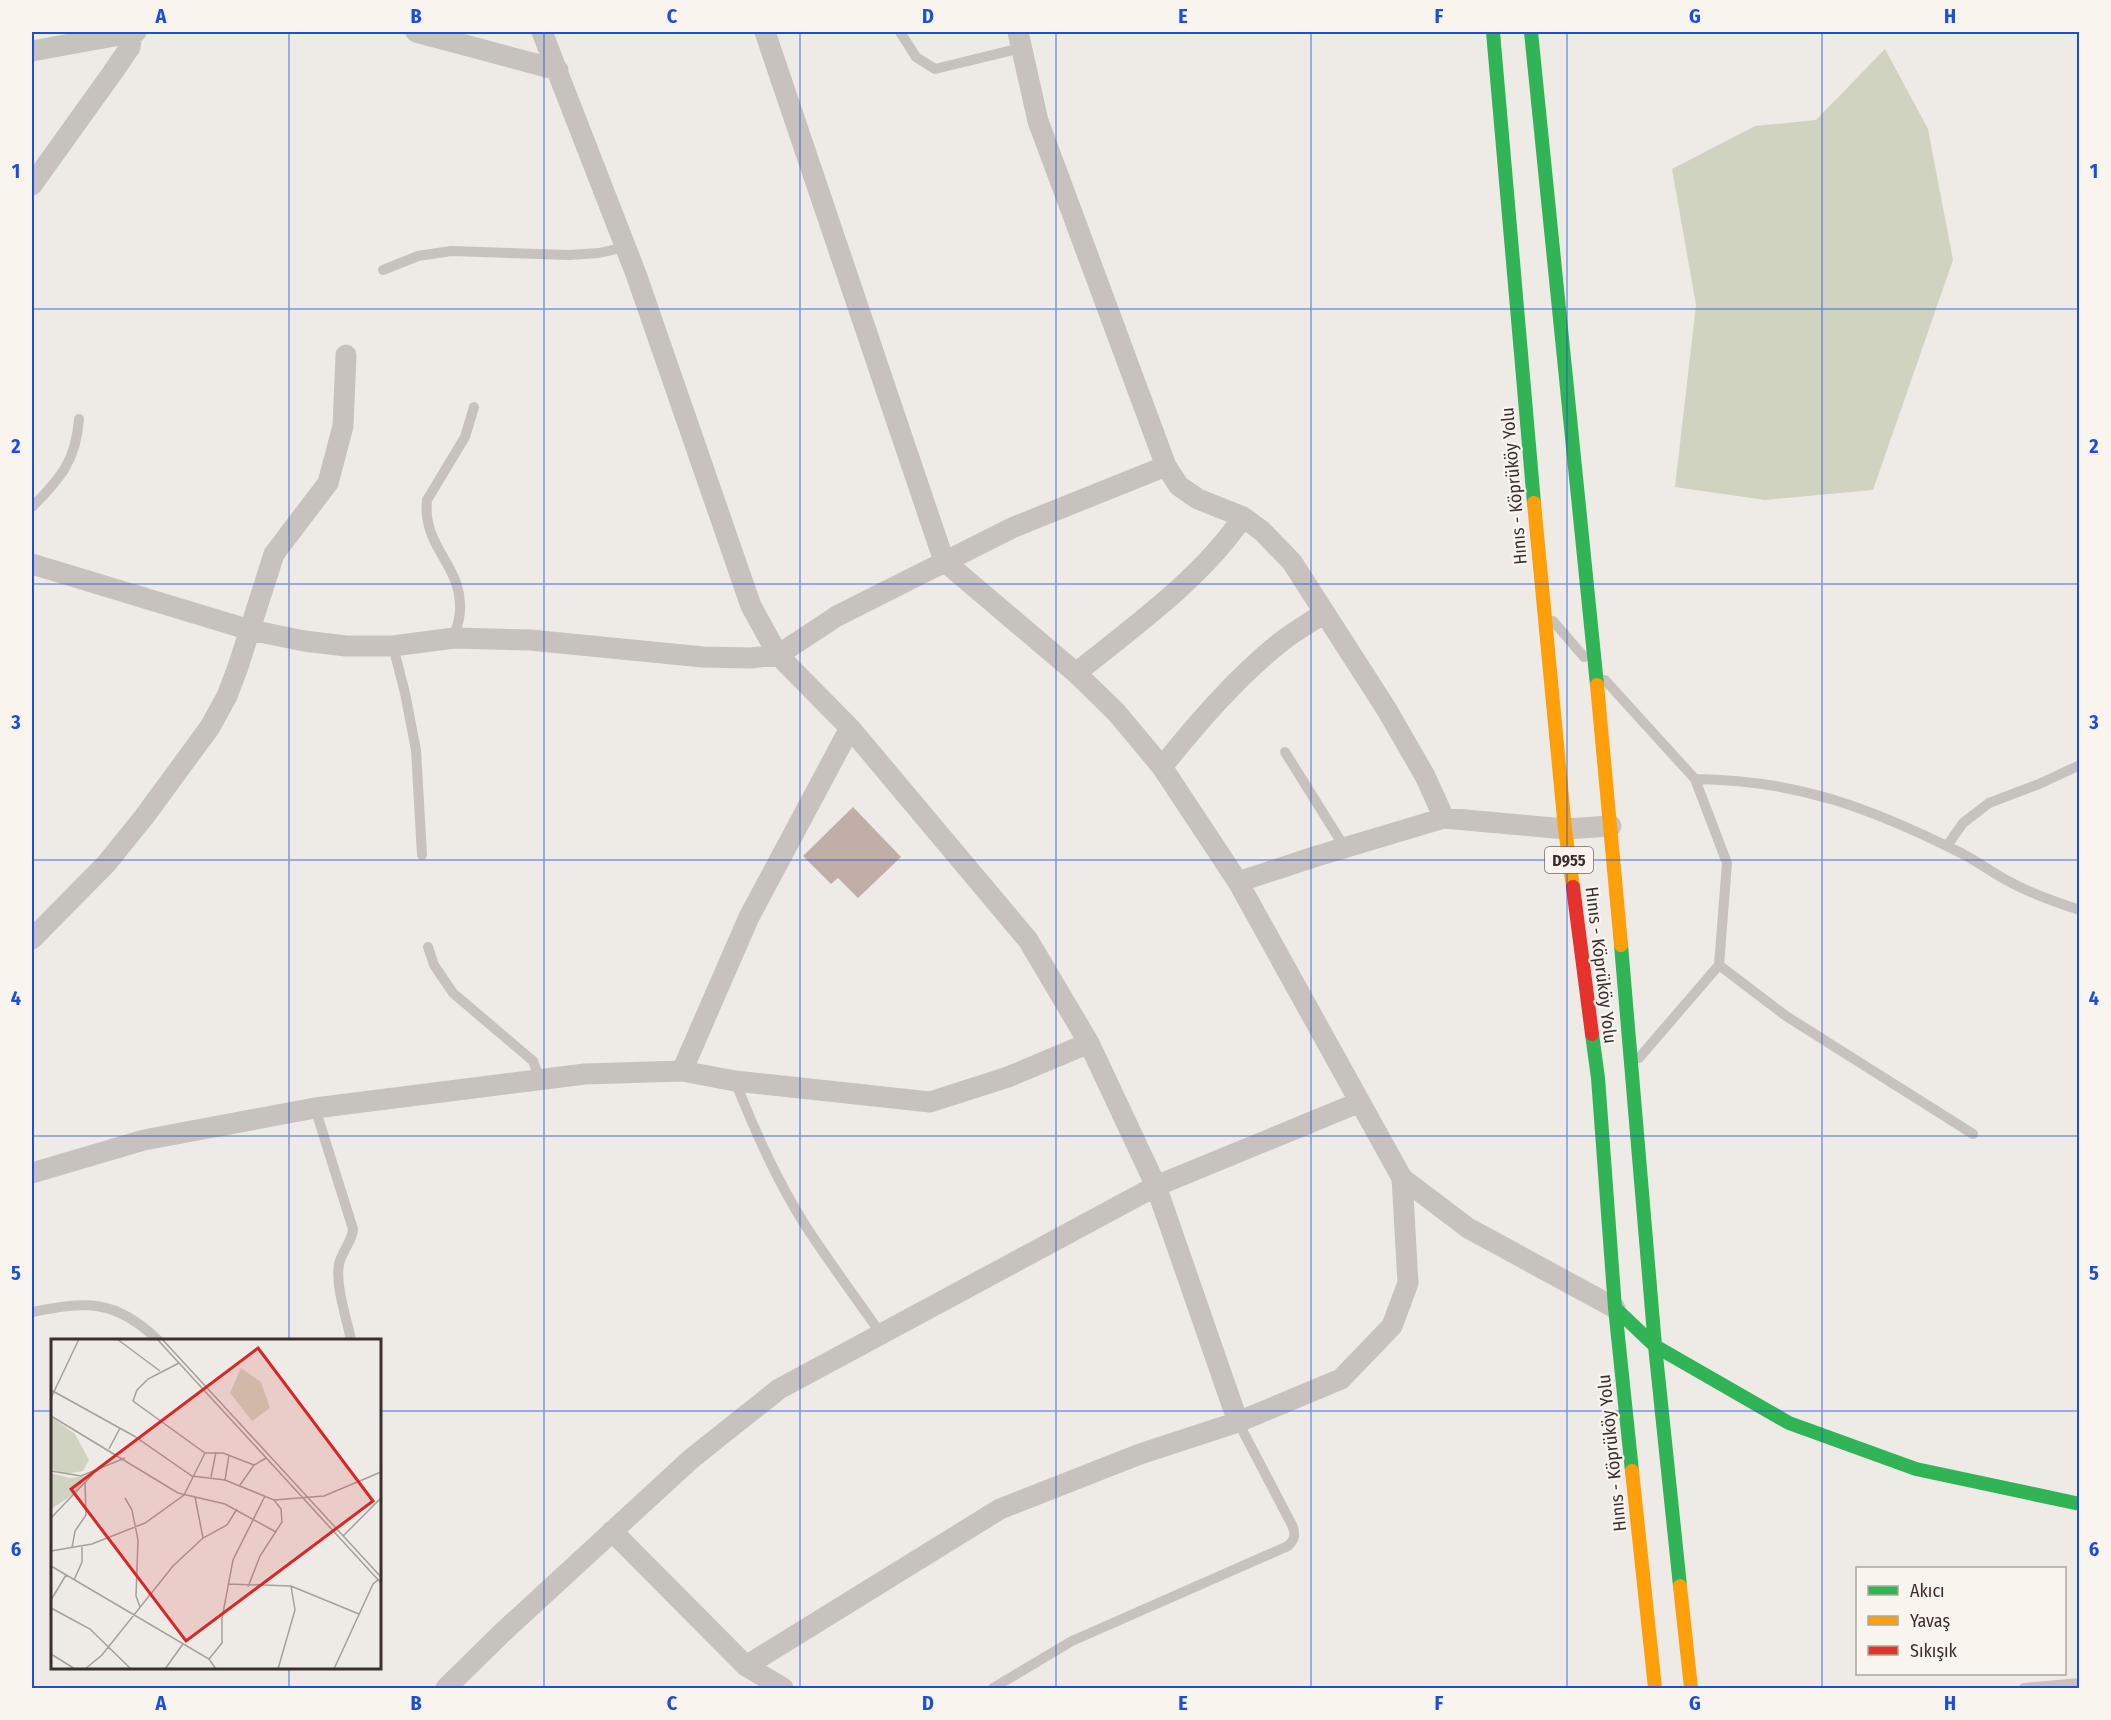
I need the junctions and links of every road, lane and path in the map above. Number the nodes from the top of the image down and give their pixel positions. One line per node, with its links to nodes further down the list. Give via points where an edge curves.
1 (134, 32): 9 (street); 11 (street, via 130,47)
2 (416, 32): 10 (street)
3 (542, 32): 10 (street)
4 (765, 32): 20 (street)
5 (900, 32): 8 (lane, via 916,57 935,69)
6 (1493, 32): 22 (main road, Hınıs - Köprüköy Yolu / D955)
7 (1531, 32): 28 (main road, Hınıs - Köprüköy Yolu / D955)
8 (1020, 40): 17 (street, via 1038,121)
9 (32, 51)
10 (558, 70): 12 (street)
11 (32, 185)
12 (625, 247): 13 (lane, via 568,255 451,251 418,256); 27 (street, via 752,606)
13 (383, 270)
14 (346, 355): 24 (street, via 343,426 328,483 274,554)
15 (474, 407): 25 (lane, via 465,437 427,500 426,511 433,541 457,585 460,612)
16 (79, 419): 18 (lane, via 77,440 67,467)
17 (1166, 466): 19 (street, via 1179,486 1198,499); 20 (street, via 1014,526)
18 (32, 507)
19 (1243, 517): 23 (street, via 1292,562); 29 (street, via 1205,564)
20 (944, 561): 27 (street, via 837,616); 29 (street)
21 (32, 564): 24 (street)
22 (1543, 610): 28 (lane); 37 (main road, Hınıs - Köprüköy Yolu / D955)
23 (1324, 613): 33 (street, via 1283,640 1242,678); 35 (street, via 1393,720)
24 (250, 630): 26 (street, via 346,646); 43 (street, via 226,696 186,763 106,864)
25 (454, 638): 26 (street); 27 (street, via 530,639 703,657)
26 (393, 646): 40 (lane, via 416,750)
27 (778, 655): 30 (street)
28 (1595, 669): 34 (lane); 36 (main road, Hınıs - Köprüköy Yolu / D955)
29 (1076, 673): 33 (street, via 1116,712)
30 (850, 728): 46 (street, via 1028,940); 48 (street, via 749,916)
31 (1285, 752): 39 (lane)
32 (2079, 765): 38 (lane, via 1989,803 1963,823)
33 (1162, 767): 41 (street)
34 (1695, 779): 38 (lane, via 1752,781 1816,794 1887,818); 45 (lane, via 1727,863)
35 (1444, 818): 37 (street); 39 (street)
36 (1611, 826): 37 (street); 47 (main road, Hınıs - Köprüköy Yolu / D955)
37 (1565, 830): 57 (main road, Hınıs - Köprüköy Yolu / D955, via 1604,1077)
38 (1947, 846): 42 (lane, via 2010,882)
39 (1345, 848): 41 (street)
40 (422, 855)
41 (1238, 882): 51 (street)
42 (2079, 910)
43 (32, 939)
44 (428, 947): 49 (lane, via 453,993 533,1061)
45 (1719, 965): 47 (lane); 53 (lane, via 1786,1016)
46 (1089, 1043): 50 (street, via 1008,1077 930,1102); 56 (street)
47 (1626, 1069): 62 (main road, Hınıs - Köprüköy Yolu / D955)
48 (682, 1071): 49 (street, via 585,1074); 50 (street)
49 (540, 1080): 52 (street)
50 (735, 1081): 59 (lane, via 776,1175 805,1225)
51 (1360, 1101): 55 (street); 56 (street)
52 (315, 1108): 54 (street, via 144,1140); 61 (lane, via 353,1229 338,1273)
53 (1973, 1134)
54 (32, 1173)
55 (1402, 1178): 57 (street, via 1468,1228); 63 (street, via 1408,1283 1392,1326 1341,1379)
56 (1156, 1186): 59 (street); 63 (street)
57 (1615, 1308): 62 (main road); 71 (main road, Hınıs - Köprüköy Yolu / D955)
58 (32, 1312): 60 (lane, via 70,1304 104,1307 132,1319)
59 (881, 1334): 65 (street, via 779,1389 691,1459)
60 (156, 1339)
61 (351, 1339)
62 (1655, 1346): 64 (main road, via 1789,1423 1916,1469); 72 (main road, Hınıs - Köprüköy Yolu / D955)
63 (1238, 1422): 66 (street, via 1140,1454 1000,1509); 70 (lane, via 1295,1531 1292,1542 1072,1641)
64 (2079, 1504)
65 (612, 1532): 66 (street); 68 (street)
66 (746, 1666): 69 (street)
67 (2079, 1683): 73 (lane)
68 (446, 1689)
69 (783, 1689)
70 (993, 1689)
71 (1655, 1689)
72 (1691, 1689)
73 (2024, 1689)

